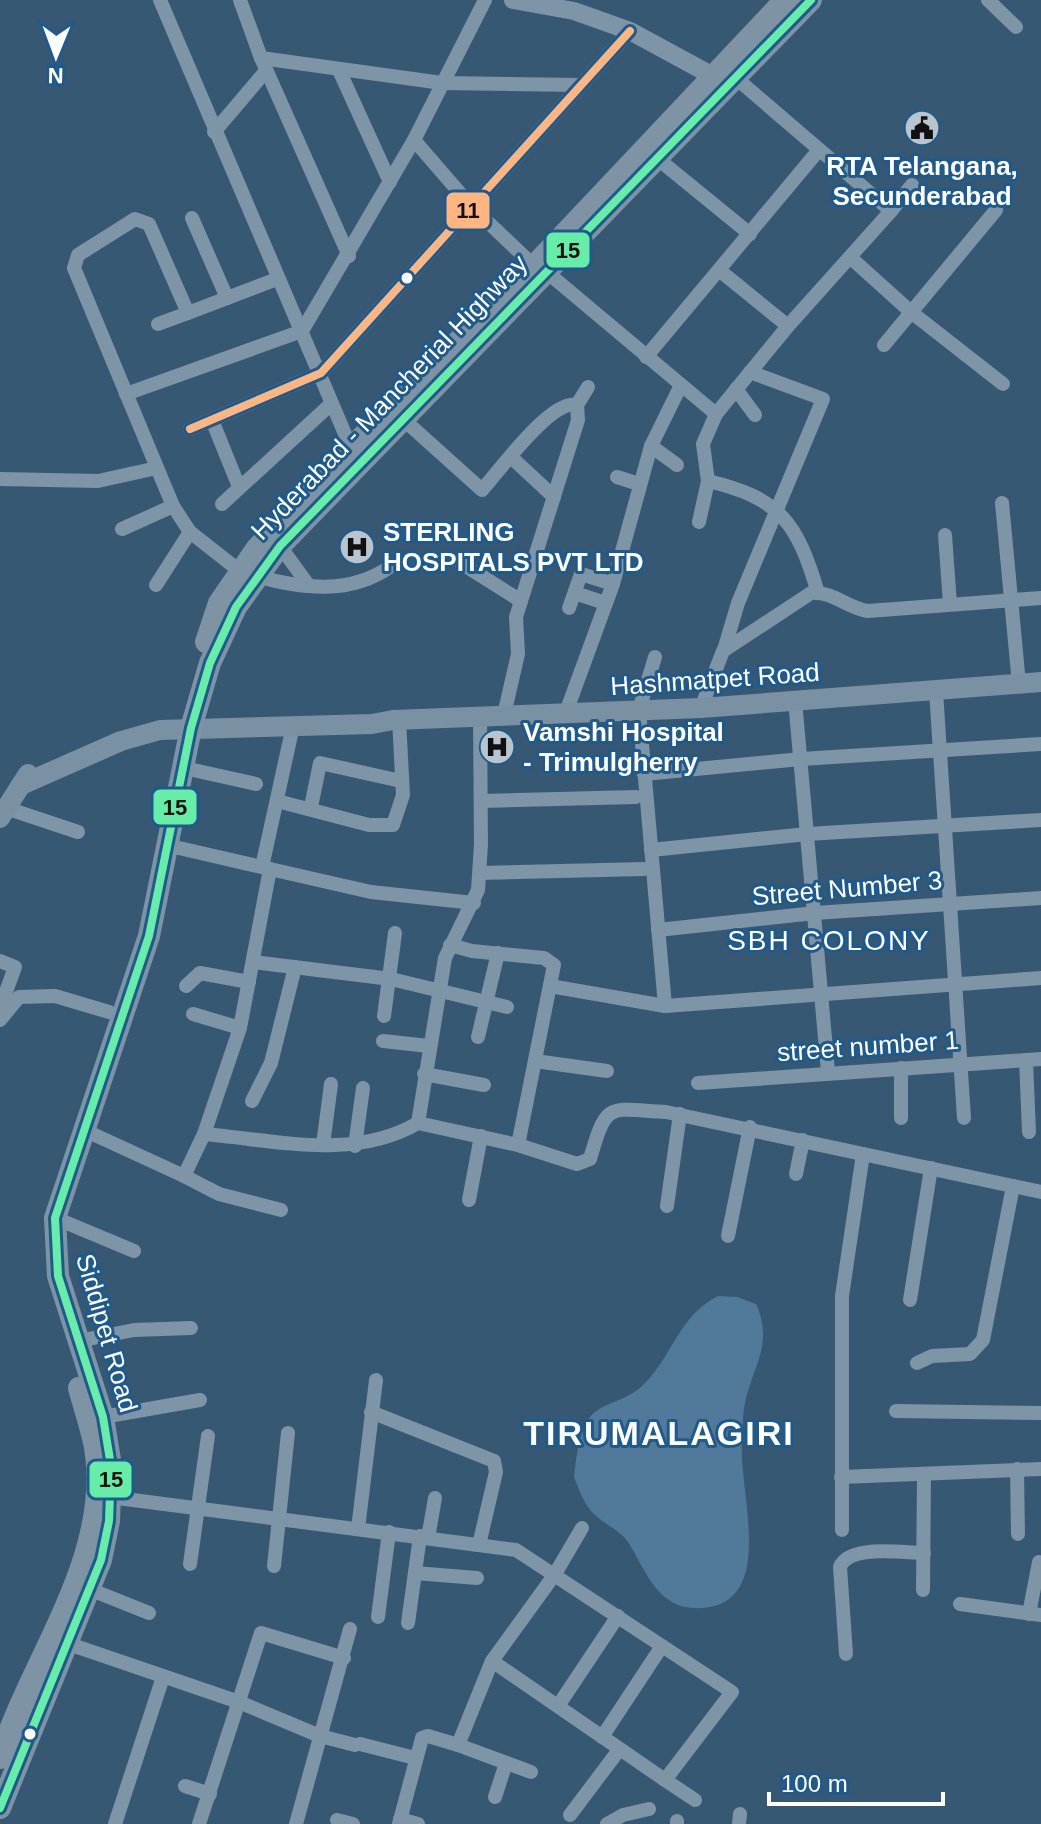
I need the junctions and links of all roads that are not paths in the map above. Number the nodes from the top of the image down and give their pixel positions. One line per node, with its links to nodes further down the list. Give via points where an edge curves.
1 (160, 0): 15 (street)
2 (240, 0): 10 (street)
3 (485, 0): 13 (street)
4 (513, 0): 9 (street, via 574,11)
5 (785, 0): 12 (main road, Hyderabad - Mancherial Highway)
6 (811, 0): 12 (main road, Hyderabad - Mancherial Highway)
7 (988, 0): 8 (street)
8 (1016, 27)
9 (630, 31): 12 (street); 14 (street)
10 (263, 65): 11 (street); 15 (street); 26 (street)
11 (339, 70): 13 (street); 19 (street)
12 (724, 77): 17 (street); 18 (main road, Hyderabad - Mancherial Highway); 28 (main road, Hyderabad - Mancherial Highway)
13 (442, 83): 14 (street); 16 (street)
14 (579, 85): 21 (street)
15 (214, 132): 30 (street)
16 (414, 140): 19 (street); 21 (street)
17 (818, 151): 23 (street); 25 (street)
18 (658, 159): 25 (street); 28 (main road, Hyderabad - Mancherial Highway)
19 (390, 182): 26 (street)
20 (912, 185): 23 (street)
21 (472, 207): 28 (street); 40 (street)
22 (996, 210): 32 (street)
23 (891, 211): 27 (street)
24 (192, 218): 31 (street)
25 (750, 234): 29 (street)
26 (349, 256): 36 (street)
27 (851, 258): 32 (street); 35 (street)
28 (541, 270): 38 (street); 50 (main road, Hyderabad - Mancherial Highway); 54 (main road, Hyderabad - Mancherial Highway)
29 (719, 270): 35 (street); 38 (street)
30 (277, 279): 31 (street); 36 (street)
31 (227, 298): 33 (street)
32 (911, 312): 37 (street); 41 (street)
33 (188, 313): 34 (street); 45 (street, via 149,224 142,219 78,255 74,268)
34 (158, 324)
35 (788, 326): 39 (street)
36 (302, 331): 40 (street); 45 (street)
37 (884, 345)
38 (646, 357): 42 (street)
39 (750, 372): 44 (street); 67 (street, via 823,399)
40 (321, 373): 46 (street); 51 (street)
41 (1003, 384)
42 (681, 385): 48 (street); 53 (street)
43 (588, 387): 47 (street)
44 (736, 389): 48 (street); 49 (street)
45 (126, 394): 57 (street)
46 (331, 404): 54 (street); 62 (street)
47 (577, 405): 55 (street, via 561,406); 63 (street, via 578,420)
48 (716, 414): 60 (street, via 703,444)
49 (755, 415)
50 (403, 419): 55 (street, via 482,490); 72 (main road, Hyderabad - Mancherial Highway)
51 (212, 420): 52 (street); 62 (street)
52 (190, 429)
53 (651, 446): 56 (street); 61 (street)
54 (351, 448): 75 (main road, Hyderabad - Mancherial Highway, via 257,548)
55 (511, 457): 63 (street)
56 (677, 465)
57 (157, 468): 59 (street, via 98,481); 66 (street)
58 (617, 477): 61 (street)
59 (0, 479)
60 (708, 481): 67 (street, via 752,492); 68 (street)
61 (639, 484): 76 (street)
62 (239, 487): 65 (street)
63 (554, 497): 83 (street)
64 (1002, 503): 82 (street)
65 (222, 504)
66 (173, 506): 69 (street); 70 (street)
67 (778, 510): 80 (street, via 804,552); 87 (street)
68 (699, 522)
69 (122, 529)
70 (190, 532): 75 (street); 77 (street)
71 (945, 535): 85 (street)
72 (280, 546): 75 (main road, Hyderabad - Mancherial Highway); 78 (street)
73 (461, 563): 83 (street)
74 (391, 566): 78 (street, via 362,584)
75 (249, 574): 78 (street); 99 (main road, Hyderabad - Mancherial Highway)
76 (613, 584): 79 (street, via 581,574); 84 (street)
77 (156, 585)
78 (309, 586)
79 (575, 593): 84 (street); 86 (street)
80 (818, 593): 85 (street, via 855,610); 87 (street, via 805,596)
81 (1041, 598): 82 (street)
82 (1011, 600): 85 (street); 90 (street)
83 (521, 601): 95 (street, via 514,624 517,665)
84 (605, 603): 96 (street)
85 (950, 604)
86 (569, 608)
87 (723, 651): 93 (street)
88 (655, 657): 94 (street)
89 (1041, 682): 90 (main road, Hashmatpet Road)
90 (1019, 684): 91 (main road, Hashmatpet Road)
91 (936, 691): 92 (main road, Hashmatpet Road); 102 (street)
92 (795, 700): 93 (main road, Hashmatpet Road); 103 (street)
93 (701, 708): 94 (main road, Hashmatpet Road)
94 (639, 710): 96 (main road, Hashmatpet Road); 105 (street)
95 (504, 715): 96 (main road, Hashmatpet Road); 97 (main road, Hashmatpet Road)
96 (565, 715)
97 (480, 716): 98 (main road, Hashmatpet Road); 110 (street)
98 (396, 720): 99 (main road, Hashmatpet Road, via 371,716); 100 (main road, Hashmatpet Road); 106 (street)
99 (186, 723): 100 (main road, Hashmatpet Road); 104 (main road, Siddipet Road); 112 (main road, via 121,741 21,785); 145 (main road, Siddipet Road)
100 (293, 726): 109 (street)
101 (1041, 744): 102 (street)
102 (942, 752): 103 (street); 114 (street)
103 (801, 759): 105 (street); 116 (street)
104 (184, 768): 107 (street); 117 (main road, Siddipet Road)
105 (644, 774): 118 (street)
106 (401, 781): 109 (street, via 398,819 386,827); 111 (street, via 320,763)
107 (256, 784)
108 (636, 797): 110 (street)
109 (277, 801): 119 (street)
110 (481, 801): 121 (street)
111 (312, 802)
112 (2, 810): 115 (street)
113 (1041, 820): 114 (street)
114 (944, 824): 116 (street); 124 (street)
115 (78, 832)
116 (807, 834): 118 (street); 125 (street)
117 (166, 845): 119 (street); 170 (main road, Siddipet Road, via 149,936)
118 (651, 850): 126 (street)
119 (266, 868): 123 (street, via 371,892); 131 (street)
120 (644, 869): 121 (street)
121 (480, 873): 123 (street)
122 (1041, 898): 124 (street, Street Number 3)
123 (474, 903): 128 (street)
124 (953, 903): 125 (street, Street Number 3); 136 (street)
125 (815, 913): 126 (street, Street Number 3); 140 (street)
126 (658, 930): 142 (street)
127 (395, 933): 134 (street)
128 (450, 945): 129 (street); 139 (street)
129 (498, 953): 138 (street, via 552,961); 141 (street)
130 (0, 961): 144 (street, via 15,967)
131 (253, 962): 132 (street); 135 (street)
132 (295, 967): 134 (street); 164 (street, via 271,1063)
133 (1041, 978): 136 (street)
134 (391, 979): 139 (street); 147 (street)
135 (249, 982): 137 (street, via 200,973); 149 (street)
136 (955, 983): 140 (street); 155 (street)
137 (186, 986)
138 (550, 986): 142 (street); 154 (street)
139 (439, 988): 141 (street); 152 (street)
140 (820, 995): 142 (street); 158 (street)
141 (486, 1003): 143 (street); 150 (street)
142 (665, 1006)
143 (507, 1007)
144 (0, 1008)
145 (109, 1012): 148 (street, via 55,996 19,997); 245 (main road, Siddipet Road, via 45,1205 41,1240 47,1291 95,1447 94,1511 71,1590 12,1717)
146 (193, 1014): 149 (street)
147 (384, 1016)
148 (0, 1020)
149 (240, 1028): 172 (street)
150 (478, 1037)
151 (383, 1041): 152 (street)
152 (429, 1046): 159 (street)
153 (1033, 1060): 155 (street, street number 1); 171 (street)
154 (535, 1061): 157 (street); 176 (street)
155 (960, 1064): 156 (street, street number 1); 167 (street)
156 (901, 1068): 158 (street, street number 1); 166 (street)
157 (607, 1071)
158 (828, 1072): 160 (street, street number 1)
159 (424, 1074): 162 (street); 168 (street)
160 (698, 1083)
161 (331, 1084): 175 (street)
162 (484, 1085)
163 (363, 1088): 177 (street)
164 (252, 1101)
165 (680, 1114): 169 (street); 176 (street, via 608,1113 585,1163 569,1164); 185 (street)
166 (901, 1118)
167 (964, 1118)
168 (418, 1123): 173 (street); 177 (street, via 384,1140)
169 (750, 1127): 174 (street); 188 (street)
170 (84, 1130): 181 (street); 187 (main road, Siddipet Road)
171 (1029, 1132)
172 (204, 1134): 175 (street); 181 (street)
173 (481, 1136): 176 (street); 184 (street)
174 (803, 1140): 178 (street); 180 (street)
175 (323, 1145): 177 (street)
176 (518, 1145)
177 (355, 1146)
178 (863, 1154): 179 (street); 205 (street, via 842,1296)
179 (931, 1168): 182 (street); 190 (street)
180 (796, 1174)
181 (184, 1176): 186 (street, via 219,1194)
182 (1013, 1186): 183 (street); 193 (street, via 983,1340 970,1354 932,1356)
183 (1041, 1192)
184 (469, 1200)
185 (667, 1206)
186 (281, 1210)
187 (55, 1218): 189 (street); 192 (main road, Siddipet Road, via 58,1276)
188 (728, 1236)
189 (134, 1251)
190 (910, 1300)
191 (191, 1328): 192 (street, via 134,1330)
192 (78, 1341): 199 (main road, Siddipet Road)
193 (917, 1363)
194 (376, 1380): 197 (street)
195 (200, 1400): 199 (street)
196 (896, 1411): 198 (street)
197 (371, 1412): 211 (street); 216 (street, via 494,1461)
198 (1041, 1413)
199 (103, 1417): 206 (main road, Siddipet Road)
200 (288, 1433): 209 (street)
201 (208, 1436): 208 (street)
202 (1017, 1469): 203 (street); 204 (street); 214 (street)
203 (1041, 1469)
204 (924, 1475): 205 (street); 217 (street)
205 (841, 1477): 212 (street)
206 (110, 1497): 208 (street); 224 (main road, Siddipet Road, via 101,1560)
207 (435, 1498): 215 (street)
208 (198, 1507): 209 (street); 219 (street)
209 (280, 1517): 211 (street); 220 (street)
210 (582, 1528): 222 (street)
211 (358, 1529): 213 (street)
212 (842, 1530)
213 (389, 1532): 215 (street); 230 (street)
214 (1018, 1534)
215 (424, 1537): 216 (street); 221 (street)
216 (479, 1545): 222 (street, via 516,1550)
217 (924, 1553): 225 (street); 235 (street, via 859,1554 842,1560)
218 (1039, 1562): 228 (street)
219 (190, 1564)
220 (274, 1566)
221 (415, 1573): 223 (street); 231 (street)
222 (555, 1574): 229 (street); 237 (street)
223 (477, 1578)
224 (89, 1589): 227 (street); 233 (main road, Siddipet Road)
225 (923, 1590)
226 (960, 1604): 228 (street)
227 (149, 1613)
228 (1035, 1615)
229 (618, 1616): 234 (street); 240 (street)
230 (378, 1617)
231 (408, 1623)
232 (350, 1629): 236 (street)
233 (66, 1643): 238 (street); 254 (main road, Siddipet Road)
234 (662, 1646): 242 (street); 249 (street, via 732,1692)
235 (846, 1654)
236 (344, 1658): 239 (street, via 261,1633); 241 (street)
237 (492, 1661): 240 (street); 243 (street)
238 (163, 1677): 239 (street); 259 (street)
239 (239, 1702): 241 (street); 251 (street)
240 (558, 1706): 242 (street)
241 (320, 1736): 246 (street); 261 (street)
242 (602, 1737): 244 (street)
243 (458, 1745): 246 (street, via 428,1736 422,1738); 247 (street)
244 (619, 1750): 249 (street); 256 (street)
245 (0, 1758)
246 (415, 1758): 258 (street)
247 (506, 1763): 248 (street); 252 (street)
248 (531, 1772)
249 (665, 1780): 253 (street)
250 (185, 1786): 251 (street)
251 (210, 1794): 260 (street)
252 (495, 1797)
253 (695, 1800)
254 (0, 1808)
255 (649, 1809): 264 (street)
256 (570, 1815)
257 (337, 1820): 262 (street)
258 (400, 1821): 263 (street)
259 (115, 1824)
260 (199, 1824)
261 (296, 1824)
262 (353, 1824)
263 (418, 1824)
264 (607, 1824)

